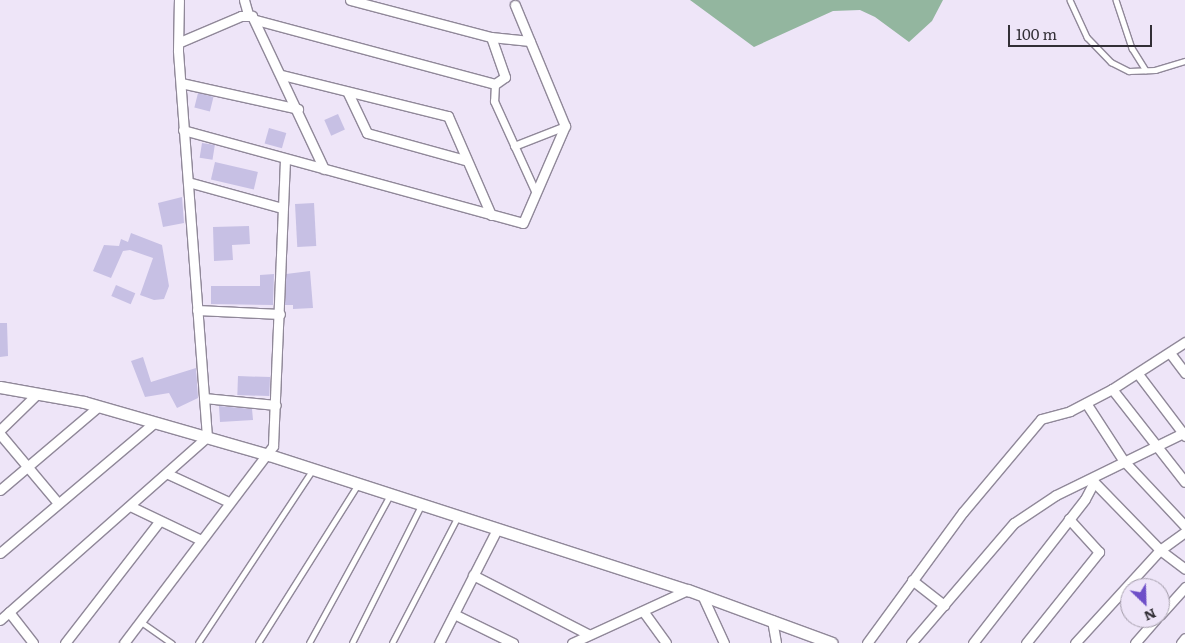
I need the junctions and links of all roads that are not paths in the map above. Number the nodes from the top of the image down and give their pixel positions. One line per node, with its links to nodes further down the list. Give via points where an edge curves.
1 (179, 0): 9 (street)
2 (244, 0): 7 (street)
3 (350, 0): 8 (street)
4 (1070, 0): 12 (lane, via 1087,37 1111,62 1129,71)
5 (1116, 0): 12 (lane, via 1132,48)
6 (515, 5): 10 (street)
7 (252, 17): 9 (street); 13 (street); 15 (street)
8 (491, 37): 10 (street); 15 (street, via 505,77)
9 (180, 42): 14 (street)
10 (530, 42): 18 (street)
11 (1185, 61): 12 (lane)
12 (1146, 70)
13 (282, 75): 16 (street); 17 (street)
14 (181, 83): 17 (street); 19 (street)
15 (495, 84): 20 (street, via 494,101)
16 (348, 93): 22 (street, via 367,133); 22 (street, via 448,116)
17 (298, 109): 23 (street)
18 (565, 126): 20 (street); 25 (street)
19 (183, 130): 21 (street); 24 (street)
20 (514, 146): 25 (street)
21 (286, 160): 23 (street); 26 (street)
22 (465, 160): 27 (street)
23 (324, 169): 27 (street)
24 (188, 182): 26 (street); 28 (street)
25 (536, 193): 27 (street, via 523,223)
26 (282, 208): 29 (street)
27 (492, 215)
28 (197, 310): 29 (street); 37 (street)
29 (280, 314): 39 (street)
30 (1185, 342): 31 (street)
31 (1170, 353): 32 (street); 33 (street)
32 (1185, 373)
33 (1138, 374): 35 (street); 43 (street)
34 (0, 387): 36 (street)
35 (1112, 389): 38 (street); 45 (street)
36 (38, 393): 40 (street); 42 (street)
37 (204, 398): 39 (street); 44 (street)
38 (1086, 403): 47 (street); 71 (street, via 1040,419)
39 (276, 405): 46 (street, via 273,446)
40 (99, 406): 41 (street); 48 (street)
41 (155, 422): 44 (street); 57 (street)
42 (0, 432): 48 (street)
43 (1184, 434): 45 (street)
44 (207, 437): 46 (street); 50 (street)
45 (1153, 445): 47 (street); 52 (street)
46 (268, 455): 49 (street); 56 (street)
47 (1123, 460): 51 (street); 63 (street)
48 (28, 467): 54 (street); 57 (street)
49 (312, 469): 53 (street); 90 (lane)
50 (168, 474): 56 (street); 59 (street)
51 (1092, 480): 61 (street); 67 (street); 76 (street, via 1039,504 1014,523)
52 (1185, 482)
53 (358, 484): 55 (street); 91 (lane)
54 (0, 490)
55 (391, 495): 58 (street); 92 (lane)
56 (229, 502): 66 (street)
57 (58, 503): 68 (street)
58 (422, 505): 60 (street); 93 (lane)
59 (130, 506): 62 (street); 78 (street)
60 (458, 516): 64 (street); 94 (lane)
61 (1069, 519): 104 (street); 105 (street, via 1100,552)
62 (159, 522): 66 (street); 87 (street)
63 (1185, 526)
64 (497, 529): 70 (street); 73 (street)
65 (1185, 532): 67 (street)
66 (201, 540): 82 (street)
67 (1160, 550): 69 (street); 106 (street)
68 (0, 552)
69 (1185, 569)
70 (473, 575): 79 (street); 84 (street)
71 (912, 580): 76 (street); 102 (street)
72 (1185, 587): 75 (street)
73 (688, 590): 74 (street); 77 (street)
74 (702, 595): 81 (street); 99 (street)
75 (1170, 604)
76 (944, 605): 103 (street)
77 (643, 611): 84 (street); 98 (street)
78 (9, 612): 80 (street); 86 (street)
79 (454, 614): 95 (street); 96 (street)
80 (0, 620)
81 (772, 620): 100 (street); 101 (street)
82 (140, 621): 88 (street); 89 (lane)
83 (1148, 628): 107 (street)
84 (588, 634): 97 (street)
85 (1185, 638): 108 (street)
86 (33, 643)
87 (65, 643)
88 (124, 643)
89 (172, 643)
90 (198, 643)
91 (258, 643)
92 (309, 643)
93 (352, 643)
94 (392, 643)
95 (439, 643)
96 (513, 643)
97 (572, 643)
98 (666, 643)
99 (724, 643)
100 (776, 643)
101 (832, 643)
102 (867, 643)
103 (912, 643)
104 (973, 643)
105 (1026, 643)
106 (1075, 643)
107 (1135, 643)
108 (1181, 643)

